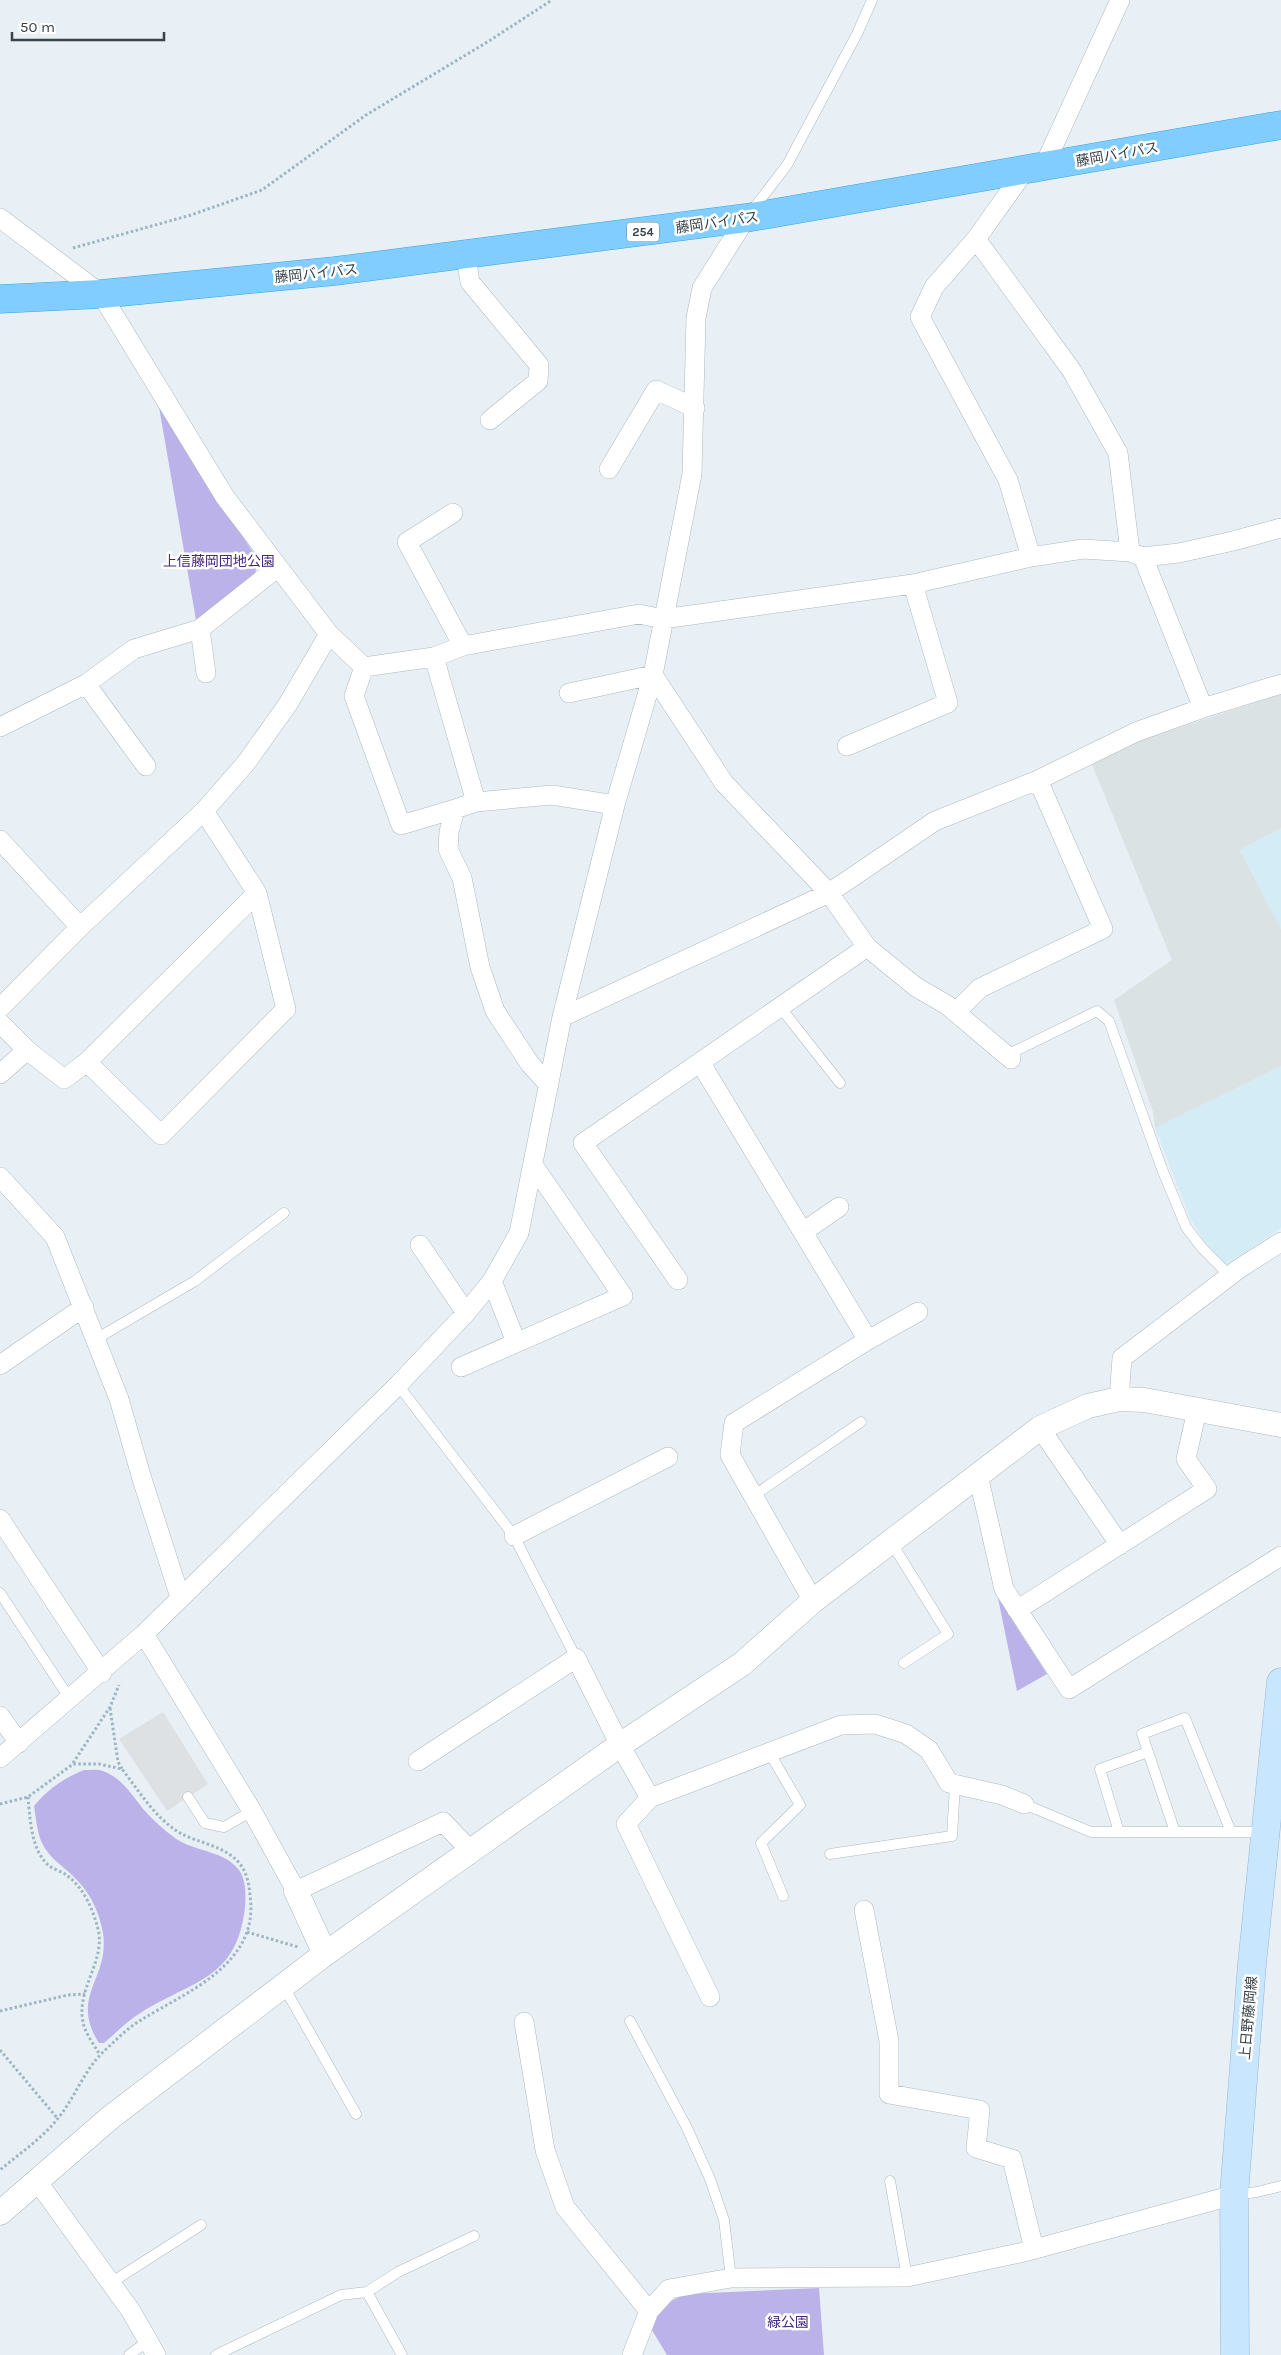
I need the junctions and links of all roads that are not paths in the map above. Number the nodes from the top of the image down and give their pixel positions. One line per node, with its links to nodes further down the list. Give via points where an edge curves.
1 (872, 0): 6 (lane, via 788,165)
2 (1120, 0): 4 (street)
3 (1281, 125): 4 (highway, 藤岡バイパス / 254)
4 (1035, 168): 6 (highway, 藤岡バイパス / 254); 7 (street)
5 (0, 218): 9 (street)
6 (746, 218): 8 (highway, 藤岡バイパス / 254); 11 (street, via 702,288 696,318)
7 (976, 239): 16 (street, via 1072,371 1118,454); 17 (street, via 934,287 920,317 1008,480)
8 (466, 256): 9 (highway, 藤岡バイパス / 254); 12 (street, via 470,282 539,365 538,381)
9 (101, 294): 10 (highway, 藤岡バイパス / 254); 18 (street, via 224,497)
10 (0, 299)
11 (695, 408): 13 (street, via 656,390); 20 (street, via 692,474)
12 (490, 420)
13 (609, 469)
14 (453, 513): 23 (street, via 407,542)
15 (1281, 528): 16 (street, via 1188,551)
16 (1136, 554): 17 (street, via 1083,550); 31 (street)
17 (1031, 557): 19 (street)
18 (277, 568): 21 (street); 22 (street)
19 (913, 584): 20 (street); 33 (street, via 948,703)
20 (663, 619): 23 (street, via 639,614); 27 (street)
21 (200, 629): 26 (street); 28 (street, via 134,648)
22 (329, 634): 25 (street); 39 (street, via 288,704 251,756)
23 (463, 646): 24 (street)
24 (434, 657): 25 (street); 36 (street)
25 (364, 667): 38 (street, via 354,696 401,825)
26 (206, 673)
27 (653, 676): 30 (street); 37 (street); 42 (street, via 724,783)
28 (86, 684): 32 (street); 34 (street)
29 (1281, 684): 31 (street)
30 (569, 693)
31 (1202, 708): 35 (street, via 1136,732)
32 (0, 727)
33 (847, 746)
34 (146, 766)
35 (1038, 780): 42 (street, via 935,821); 47 (street, via 1103,928 980,988)
36 (476, 802): 37 (street, via 552,795); 38 (street)
37 (615, 805): 48 (street)
38 (455, 809): 56 (street, via 448,849 462,878 480,967 495,1011 530,1064)
39 (204, 811): 41 (street); 43 (street)
40 (0, 840): 43 (street)
41 (257, 893): 52 (street); 52 (street, via 286,1008 161,1134)
42 (829, 893): 44 (street); 48 (street)
43 (80, 927): 46 (street)
44 (868, 947): 45 (street); 47 (street, via 916,986)
45 (780, 1007): 53 (street); 55 (lane)
46 (0, 1008)
47 (956, 1012): 51 (street)
48 (562, 1017): 56 (street)
49 (0, 1023): 50 (street)
50 (27, 1050): 52 (street, via 64,1079); 54 (street)
51 (1009, 1057): 64 (lane, via 1097,1011 1109,1021 1186,1227)
52 (87, 1062)
53 (700, 1062): 61 (street); 65 (street, via 583,1143)
54 (0, 1074)
55 (840, 1083)
56 (550, 1085): 57 (street)
57 (533, 1165): 66 (street, via 519,1233); 72 (street, via 623,1296)
58 (0, 1177): 67 (street, via 55,1237)
59 (839, 1207): 61 (street)
60 (284, 1213): 70 (lane, via 195,1281)
61 (803, 1232): 71 (street)
62 (1281, 1242): 64 (street)
63 (420, 1245): 69 (street)
64 (1230, 1276): 76 (street, via 1122,1358)
65 (678, 1280)
66 (492, 1281): 69 (street); 72 (street)
67 (84, 1307): 70 (street); 73 (street)
68 (918, 1312): 71 (street)
69 (466, 1313): 75 (street)
70 (96, 1339): 90 (street, via 120,1399)
71 (868, 1340): 83 (street, via 734,1423 730,1455)
72 (516, 1342): 74 (street)
73 (0, 1365)
74 (461, 1367)
75 (398, 1385): 85 (lane); 90 (street)
76 (1119, 1399): 77 (street, via 1144,1400); 80 (street, via 1088,1406)
77 (1197, 1410): 79 (street); 87 (street, via 1186,1460 1207,1489)
78 (861, 1422): 83 (lane)
79 (1281, 1425)
80 (1040, 1428): 82 (street); 87 (street)
81 (668, 1458): 85 (street)
82 (978, 1475): 86 (street); 92 (street, via 1004,1589)
83 (753, 1496): 91 (street)
84 (0, 1519): 96 (street)
85 (514, 1536): 94 (lane)
86 (891, 1542): 91 (street); 95 (lane, via 948,1634)
87 (1120, 1545): 92 (street)
88 (1281, 1556): 92 (street, via 1069,1689)
89 (0, 1593): 98 (lane)
90 (180, 1597): 93 (street)
91 (813, 1601): 101 (street, via 742,1664)
92 (1018, 1610)
93 (144, 1634): 96 (street); 110 (street)
94 (576, 1658): 101 (street); 105 (street)
95 (904, 1663)
96 (102, 1672): 98 (street)
97 (1281, 1682): 114 (main road, 上日野藤岡線)
98 (70, 1699): 100 (street)
99 (0, 1716): 100 (street)
100 (19, 1742): 104 (street)
101 (620, 1745): 108 (street); 115 (street)
102 (769, 1752): 106 (street, via 841,1725 876,1724 906,1734 929,1750 949,1783); 108 (street); 118 (lane, via 800,1805 761,1843)
103 (1148, 1752): 111 (lane, via 1100,1769); 112 (lane); 113 (lane, via 1142,1734 1185,1718)
104 (0, 1758)
105 (418, 1761)
106 (955, 1785): 109 (street); 116 (lane, via 952,1836)
107 (188, 1797): 110 (lane, via 206,1823 224,1827)
108 (650, 1798): 122 (street, via 626,1824)
109 (1024, 1804): 111 (lane, via 1091,1832)
110 (252, 1811): 117 (street)
111 (1119, 1832): 112 (lane)
112 (1175, 1832): 113 (lane)
113 (1231, 1832): 114 (lane)
114 (1266, 1832): 129 (main road, 上日野藤岡線)
115 (471, 1851): 117 (street, via 443,1822); 120 (street)
116 (830, 1854)
117 (296, 1891): 120 (street)
118 (783, 1896)
119 (864, 1910): 133 (street, via 889,2041 889,2094 980,2110 976,2148 1012,2159)
120 (325, 1954): 121 (street)
121 (284, 1987): 125 (lane); 127 (street, via 111,2117)
122 (710, 1997)
123 (630, 2021): 135 (lane, via 687,2128 710,2179 724,2220)
124 (524, 2022): 138 (street, via 545,2150 565,2207)
125 (356, 2114)
126 (890, 2180): 134 (lane)
127 (37, 2181): 130 (street); 136 (street)
128 (1281, 2186): 129 (lane)
129 (1234, 2195): 133 (street); 144 (main road, 上日野藤岡線)
130 (0, 2214)
131 (201, 2225): 136 (lane)
132 (474, 2236): 137 (lane, via 398,2272)
133 (1034, 2249): 134 (street)
134 (907, 2277): 135 (street)
135 (731, 2278): 138 (street, via 669,2289)
136 (109, 2284): 139 (street, via 131,2311)
137 (367, 2292): 141 (lane, via 341,2295); 142 (lane)
138 (649, 2310): 143 (street)
139 (152, 2348): 140 (lane)
140 (129, 2355)
141 (216, 2355)
142 (402, 2355)
143 (632, 2355)
144 (1235, 2355)

